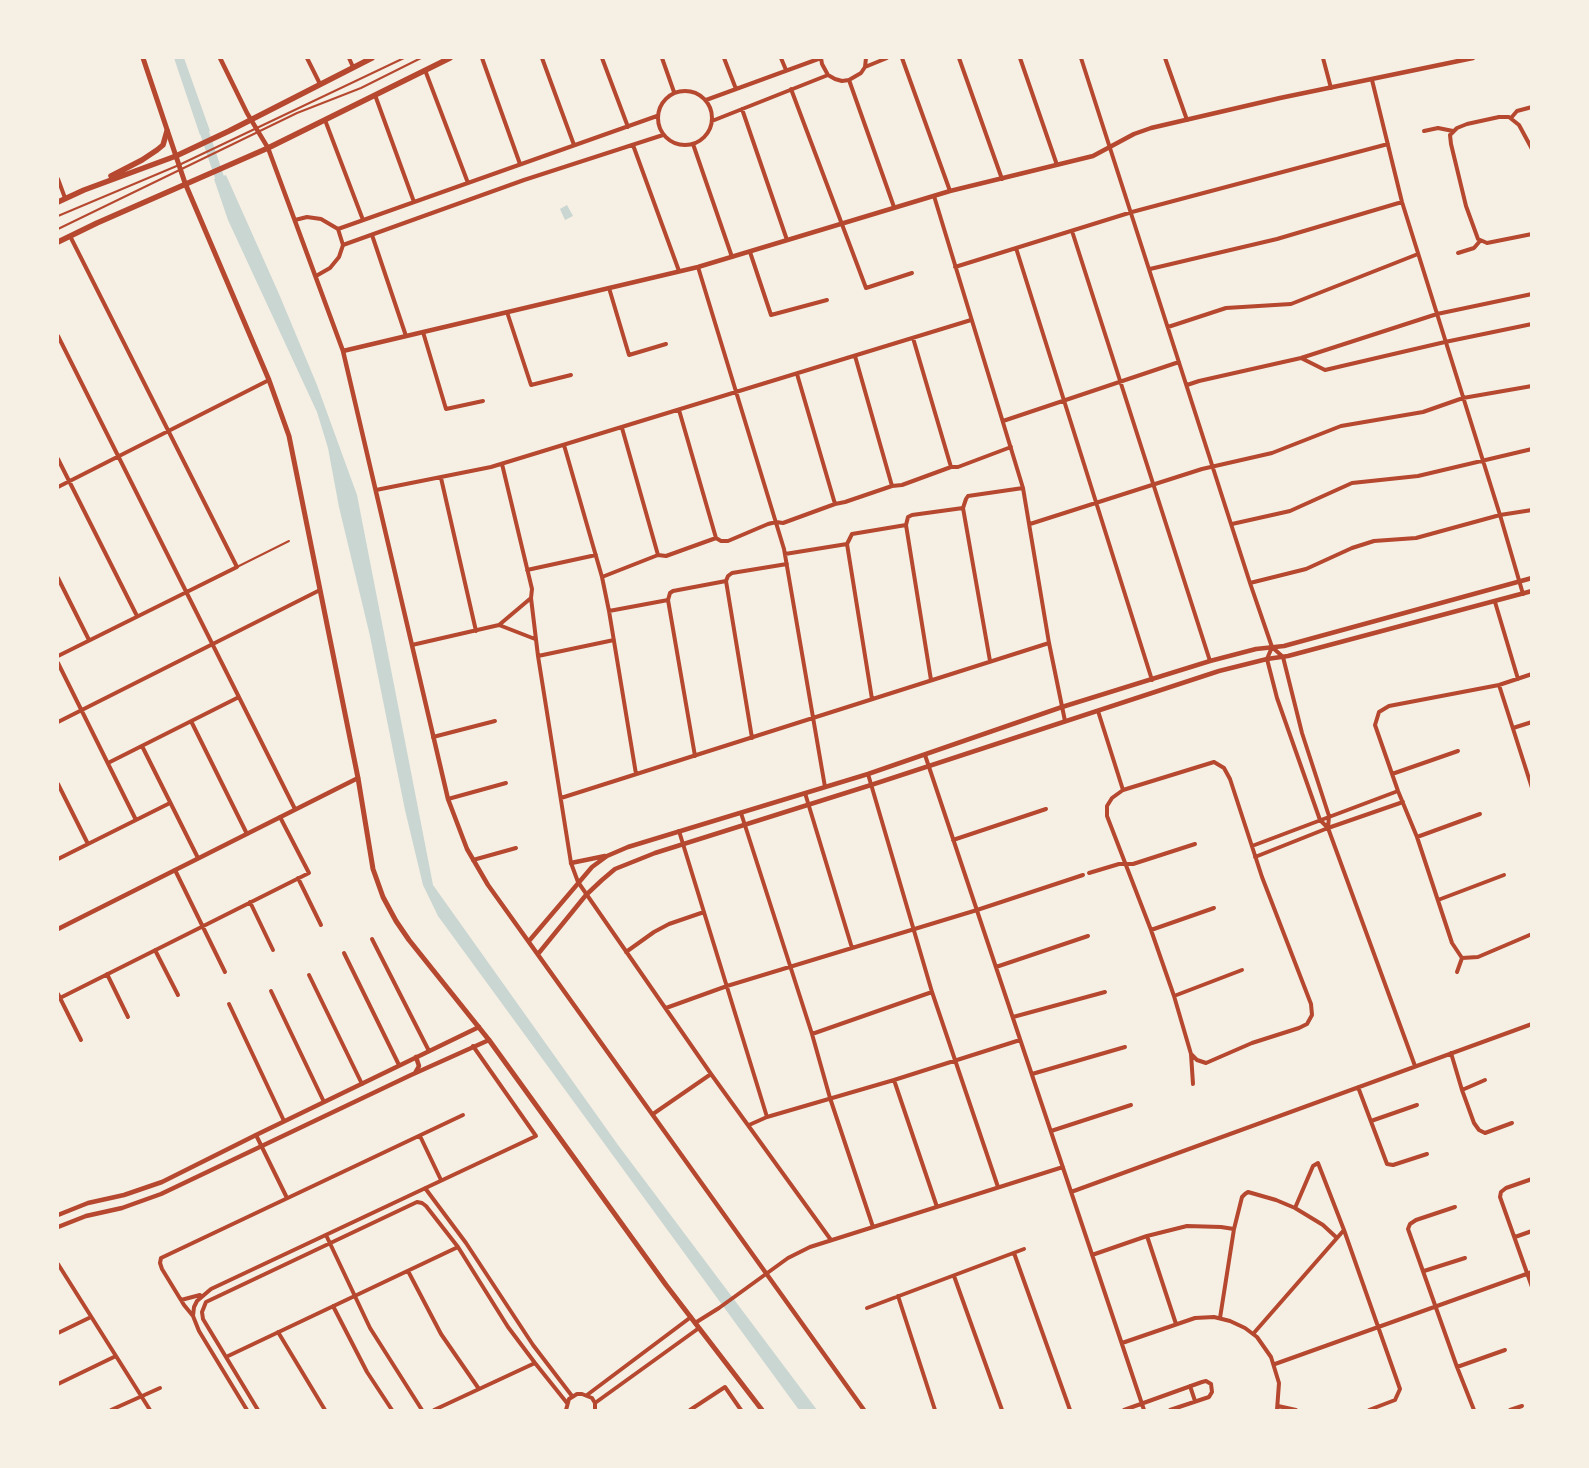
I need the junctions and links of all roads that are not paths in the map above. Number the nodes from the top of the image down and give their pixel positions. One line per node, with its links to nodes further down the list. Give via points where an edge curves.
1 (143, 58): 49 (main road)
2 (220, 58): 43 (street)
3 (307, 58): 32 (street)
4 (349, 58): 25 (street)
5 (372, 58): 25 (main road)
6 (404, 58): 48 (lane)
7 (421, 58): 48 (lane, via 361,88)
8 (450, 58): 27 (main road)
9 (482, 58): 61 (street)
10 (542, 58): 56 (street)
11 (602, 58): 47 (street)
12 (662, 58): 36 (street)
13 (724, 58): 34 (street)
14 (781, 58): 28 (street)
15 (821, 58): 28 (street); 29 (street)
16 (866, 58): 26 (street)
17 (887, 58): 26 (street)
18 (902, 58): 69 (street)
19 (959, 58): 65 (street)
20 (1020, 58): 62 (street)
21 (1081, 58): 57 (street)
22 (1165, 58): 45 (street)
23 (1323, 58): 33 (street)
24 (1473, 58): 31 (street)
25 (353, 67): 32 (main road)
26 (865, 67): 30 (street, via 856,78)
27 (425, 70): 37 (main road); 67 (street)
28 (786, 70): 34 (street)
29 (828, 75): 30 (street); 35 (street)
30 (849, 80): 75 (street)
31 (1372, 80): 33 (street); 54 (street)
32 (320, 84): 43 (main road)
33 (1331, 88): 45 (street)
34 (736, 89): 38 (street)
35 (792, 89): 40 (street); 80 (street)
36 (674, 92): 38 (street, via 686,90); 41 (street, via 662,102)
37 (375, 95): 44 (main road); 73 (street)
38 (706, 100): 46 (street)
39 (1532, 107): 42 (street, via 1517,112)
40 (742, 109): 46 (street); 87 (street)
41 (657, 116): 47 (street); 52 (street)
42 (1511, 118): 51 (street, via 1467,124); 59 (street, via 1519,125)
43 (251, 119): 48 (street); 60 (main road)
44 (325, 120): 58 (main road); 79 (street)
45 (1187, 120): 57 (street, via 1142,131)
46 (712, 121): 53 (street, via 709,131)
47 (628, 126): 56 (street)
48 (257, 130): 58 (street); 63 (lane, via 232,139); 63 (lane, via 206,158)
49 (167, 131): 60 (main road); 68 (main road, via 163,145 150,155)
50 (1424, 131): 51 (street, via 1438,128)
51 (1453, 131): 88 (street, via 1450,140 1464,199)
52 (663, 135): 53 (street, via 682,146); 55 (street)
53 (693, 144): 95 (street)
54 (1388, 144): 74 (street); 76 (street)
55 (633, 145): 85 (street); 99 (street)
56 (574, 146): 61 (street)
57 (1111, 147): 62 (street, via 1093,156); 76 (street)
58 (268, 148): 66 (main road); 78 (street)
59 (1532, 149)
60 (176, 156): 63 (main road); 68 (main road)
61 (520, 164): 67 (street)
62 (1057, 165): 65 (street)
63 (180, 167): 66 (main road); 77 (lane); 81 (lane)
64 (58, 179): 71 (street)
65 (1002, 179): 69 (street)
66 (185, 183): 86 (main road); 122 (main road)
67 (468, 183): 73 (street)
68 (84, 190): 71 (main road)
69 (950, 191): 70 (street)
70 (934, 196): 75 (street); 97 (street)
71 (65, 198): 72 (main road)
72 (58, 202)
73 (414, 202): 79 (street)
74 (1402, 202): 94 (street); 98 (street, via 1277,239)
75 (894, 207): 80 (street)
76 (1132, 212): 83 (street); 98 (street)
77 (58, 216)
78 (295, 220): 82 (street, via 307,217 322,219); 101 (street)
79 (363, 220): 82 (street)
80 (840, 224): 87 (street); 100 (street, via 866,288)
81 (58, 229)
82 (338, 229): 90 (street)
83 (1072, 230): 91 (street); 123 (street)
84 (1532, 234): 88 (street)
85 (372, 235): 90 (street); 112 (street)
86 (70, 236): 89 (main road); 133 (street)
87 (787, 240): 92 (street)
88 (1480, 241): 93 (street, via 1474,248)
89 (58, 242)
90 (343, 245): 101 (street, via 330,268)
91 (1016, 248): 97 (street); 129 (street)
92 (750, 252): 95 (street); 104 (street, via 771,315)
93 (1458, 253)
94 (1418, 254): 106 (street); 109 (street, via 1291,304 1226,308)
95 (732, 257): 96 (street)
96 (698, 267): 99 (street); 126 (street)
97 (955, 267): 107 (street)
98 (1150, 269): 109 (street)
99 (679, 271): 102 (street)
100 (912, 274)
101 (316, 276): 116 (street)
102 (609, 288): 105 (street); 115 (street, via 629,356)
103 (1532, 294): 106 (street)
104 (828, 300)
105 (507, 312): 110 (street); 121 (street, via 531,385)
106 (1437, 314): 114 (street); 118 (street)
107 (971, 320): 113 (street); 131 (street)
108 (1532, 324): 114 (street)
109 (1168, 327): 119 (street)
110 (423, 332): 112 (street); 128 (street, via 446,408)
111 (58, 336): 137 (street)
112 (406, 336): 116 (street)
113 (914, 338): 117 (street); 141 (street)
114 (1445, 342): 118 (street, via 1325,370); 127 (street)
115 (666, 344)
116 (344, 351): 149 (street)
117 (855, 356): 120 (street); 147 (street)
118 (1302, 358): 124 (street)
119 (1179, 362): 123 (street); 124 (street)
120 (797, 374): 126 (street); 151 (street)
121 (571, 375)
122 (269, 380): 133 (street); 174 (main road, via 289,436)
123 (1120, 382): 129 (street); 145 (street)
124 (1187, 385): 142 (street)
125 (1532, 386): 127 (street)
126 (736, 392): 130 (street); 155 (street)
127 (1462, 398): 139 (street); 142 (street, via 1423,412 1341,426 1272,453)
128 (483, 401)
129 (1064, 401): 131 (street); 150 (street)
130 (679, 410): 132 (street); 159 (street)
131 (1003, 421): 135 (street)
132 (622, 428): 134 (street); 164 (street)
133 (168, 431): 137 (street); 166 (street)
134 (564, 446): 140 (street); 162 (street)
135 (1011, 447): 141 (street); 148 (street)
136 (1532, 449): 139 (street)
137 (118, 456): 144 (street); 176 (street)
138 (58, 459): 144 (street)
139 (1482, 460): 154 (street); 157 (street, via 1418,476 1352,483 1290,511)
140 (502, 464): 143 (street); 167 (street)
141 (951, 467): 147 (street)
142 (1212, 467): 145 (street); 157 (street)
143 (441, 478): 149 (street); 184 (street)
144 (68, 481): 146 (street); 182 (street)
145 (1152, 485): 150 (street); 196 (street)
146 (58, 486)
147 (892, 486): 151 (street)
148 (1023, 488): 152 (street, via 968,496); 156 (street)
149 (376, 490): 190 (street)
150 (1096, 503): 156 (street); 202 (street)
151 (835, 504): 155 (street, via 783,523)
152 (963, 508): 158 (street, via 912,515); 197 (street)
153 (1532, 510): 154 (street)
154 (1500, 515): 172 (street); 173 (street, via 1416,538 1374,541 1306,569)
155 (776, 522): 159 (street, via 728,541); 163 (street)
156 (1030, 524): 188 (street)
157 (1232, 524): 173 (street)
158 (906, 525): 161 (street, via 852,534); 201 (street)
159 (716, 538): 164 (street, via 666,556)
160 (289, 541): 166 (lane)
161 (847, 544): 163 (street); 205 (street)
162 (596, 554): 167 (street); 168 (street)
163 (786, 554): 165 (street)
164 (658, 555): 168 (street)
165 (787, 564): 171 (street, via 732,573); 209 (street)
166 (237, 567): 176 (street)
167 (527, 570): 178 (street)
168 (602, 577): 181 (street)
169 (58, 578): 186 (street)
170 (1532, 578): 172 (street)
171 (726, 581): 179 (street, via 673,591); 217 (street)
172 (1520, 582): 177 (street); 191 (street)
173 (1250, 583): 191 (street)
174 (320, 590): 189 (street); 227 (main road)
175 (1532, 591): 177 (street)
176 (186, 592): 182 (street); 189 (street)
177 (1523, 594): 180 (street)
178 (531, 598): 183 (street); 185 (street)
179 (668, 600): 181 (street); 221 (street)
180 (1495, 602): 194 (street); 200 (street)
181 (609, 611): 187 (street)
182 (137, 616): 186 (street)
183 (499, 625): 184 (street); 185 (street)
184 (476, 631): 190 (street)
185 (536, 639): 193 (street)
186 (89, 640): 192 (street)
187 (614, 640): 193 (street); 224 (street)
188 (1049, 642): 197 (street); 206 (street)
189 (212, 644): 204 (street); 207 (street)
190 (412, 645): 216 (street)
191 (1272, 647): 194 (street); 195 (street); 196 (street)
192 (58, 656)
193 (538, 656): 236 (street)
194 (1283, 657): 195 (street); 245 (street, via 1302,733)
195 (1267, 659): 208 (street, via 1219,671); 248 (street)
196 (1210, 661): 202 (street)
197 (990, 662): 201 (street)
198 (58, 663): 207 (street)
199 (1532, 674): 200 (street)
200 (1518, 679): 203 (street)
201 (931, 680): 205 (street)
202 (1152, 680): 206 (street)
203 (1499, 685): 215 (street); 226 (street, via 1418,699 1389,706 1379,712 1375,725)
204 (239, 698): 213 (street); 241 (street)
205 (872, 699): 209 (street)
206 (1062, 707): 211 (street); 220 (street)
207 (81, 710): 212 (street); 222 (street)
208 (1098, 711): 211 (street); 233 (street)
209 (812, 718): 217 (street); 231 (street)
210 (495, 721): 216 (street)
211 (1065, 721): 223 (street)
212 (58, 722)
213 (191, 722): 218 (street); 252 (street)
214 (1532, 722): 215 (street)
215 (1513, 728): 232 (street)
216 (433, 737): 237 (street)
217 (752, 738): 221 (street)
218 (142, 746): 222 (street); 239 (street)
219 (1458, 751): 226 (street)
220 (925, 755): 223 (street); 225 (street)
221 (695, 756): 224 (street)
222 (108, 763): 247 (street)
223 (929, 766): 230 (street); 254 (street)
224 (636, 774): 236 (street)
225 (868, 774): 230 (street); 231 (street)
226 (1392, 774): 234 (street)
227 (358, 778): 241 (street); 314 (main road, via 373,869 389,910)
228 (506, 783): 237 (street)
229 (58, 784): 255 (street)
230 (871, 785): 240 (street); 282 (street)
231 (825, 787): 235 (street)
232 (1532, 788)
233 (1123, 790): 258 (street, via 1214,762 1224,768 1230,779); 266 (street, via 1107,806 1107,816)
234 (1398, 791): 238 (street); 245 (street)
235 (805, 793): 240 (street); 243 (street)
236 (561, 798): 265 (street)
237 (448, 799): 264 (street)
238 (1404, 802): 250 (street); 253 (street)
239 (170, 803): 247 (street); 262 (street)
240 (809, 805): 249 (street); 288 (street)
241 (295, 809): 246 (street)
242 (1046, 809): 254 (street)
243 (741, 813): 249 (street); 251 (street)
244 (1480, 814): 253 (street)
245 (1329, 816): 248 (street); 250 (street)
246 (280, 817): 252 (street); 271 (street, via 308,873)
247 (136, 820): 255 (street)
248 (1320, 820): 250 (street); 258 (street)
249 (745, 826): 257 (street); 295 (street)
250 (1328, 828): 261 (street); 327 (street)
251 (679, 831): 257 (street); 260 (street, via 628,846)
252 (247, 834): 262 (street)
253 (1417, 837): 274 (street)
254 (953, 840): 277 (street)
255 (88, 844): 263 (street)
256 (1195, 844): 266 (street)
257 (684, 845): 273 (street, via 615,870); 278 (street)
258 (1252, 846): 261 (street)
259 (516, 848): 264 (street)
260 (607, 856): 265 (street); 272 (street)
261 (1255, 857): 323 (street, via 1311,1004 1312,1015 1307,1024 1299,1028 1252,1043 1206,1063)
262 (198, 858): 267 (street)
263 (58, 860)
264 (473, 860): 287 (street)
265 (571, 863): 272 (street)
266 (1125, 864): 268 (street); 283 (street)
267 (175, 870): 280 (street); 281 (street)
268 (1090, 873)
269 (1083, 875): 277 (street)
270 (1504, 875): 274 (street)
271 (298, 878): 275 (street); 279 (street)
272 (578, 882): 273 (street); 287 (street)
273 (586, 895): 292 (street); 293 (street)
274 (1438, 900): 294 (street, via 1452,943)
275 (250, 902): 280 (street); 290 (street)
276 (1214, 908): 283 (street)
277 (977, 910): 282 (street); 296 (street)
278 (704, 912): 292 (street, via 669,924); 302 (street)
279 (321, 925)
280 (202, 926): 289 (street); 298 (street)
281 (58, 929)
282 (912, 929): 288 (street); 304 (street)
283 (1151, 930): 307 (street)
284 (1532, 934): 294 (street, via 1478,957)
285 (1088, 936): 296 (street)
286 (372, 940): 321 (street)
287 (529, 941): 293 (street)
288 (852, 948): 295 (street)
289 (155, 950): 300 (street); 306 (street)
290 (273, 950)
291 (344, 952): 326 (street)
292 (626, 952): 310 (street)
293 (538, 954): 341 (street)
294 (1462, 958): 299 (street)
295 (790, 967): 302 (street); 315 (street)
296 (996, 967): 312 (street)
297 (1242, 970): 307 (street)
298 (224, 972)
299 (1457, 972)
300 (107, 974): 308 (street); 311 (street)
301 (308, 975): 333 (street)
302 (727, 986): 310 (street); 343 (street)
303 (271, 991): 338 (street)
304 (932, 992): 315 (street); 325 (street)
305 (1105, 992): 312 (street)
306 (178, 996)
307 (1174, 996): 323 (street)
308 (58, 997): 316 (street)
309 (229, 1004): 344 (street)
310 (666, 1008): 328 (street)
311 (128, 1017)
312 (1013, 1017): 318 (street)
313 (1532, 1024): 322 (street)
314 (479, 1027): 317 (main road); 321 (street)
315 (812, 1034): 337 (street)
316 (80, 1040)
317 (489, 1040): 319 (street); 400 (main road)
318 (1020, 1040): 325 (street); 329 (street)
319 (473, 1046): 330 (street); 355 (street, via 536,1136)
320 (1126, 1047): 329 (street)
321 (429, 1052): 324 (street)
322 (1451, 1053): 327 (street); 336 (street)
323 (1191, 1054): 334 (street)
324 (416, 1057): 326 (street); 330 (street, via 419,1066)
325 (955, 1060): 331 (street); 356 (street)
326 (399, 1065): 333 (street)
327 (1416, 1066): 335 (street)
328 (711, 1074): 341 (street); 347 (street)
329 (1032, 1074): 348 (street)
330 (411, 1075): 351 (street)
331 (894, 1080): 337 (street); 360 (street)
332 (1485, 1080): 336 (street)
333 (362, 1084): 338 (street)
334 (1193, 1084)
335 (1358, 1087): 345 (street); 358 (street)
336 (1462, 1090): 346 (street, via 1479,1130 1485,1133)
337 (830, 1098): 343 (street); 365 (street)
338 (324, 1102): 344 (street)
339 (1417, 1105): 345 (street)
340 (1131, 1106): 348 (street)
341 (653, 1114): 387 (street)
342 (463, 1115): 350 (street)
343 (767, 1117): 347 (street)
344 (284, 1121): 349 (street)
345 (1371, 1121): 352 (street, via 1388,1164)
346 (1512, 1123)
347 (749, 1125): 373 (street)
348 (1051, 1131): 353 (street)
349 (256, 1135): 351 (street); 363 (street, via 162,1182)
350 (420, 1136): 355 (street); 359 (street)
351 (262, 1147): 359 (street); 364 (street, via 161,1194)
352 (1427, 1154)
353 (1063, 1167): 356 (street); 358 (street)
354 (1532, 1179): 371 (street, via 1501,1192)
355 (441, 1180): 357 (street)
356 (998, 1187): 360 (street)
357 (425, 1188): 369 (street); 425 (street)
358 (1071, 1192): 379 (street)
359 (287, 1198): 394 (street, via 161,1258 160,1265)
360 (936, 1207): 365 (street)
361 (1455, 1207): 384 (street, via 1410,1224 1408,1229)
362 (1295, 1208): 366 (street, via 1248,1192 1242,1197); 367 (street, via 1317,1162); 372 (street)
363 (58, 1215)
364 (58, 1227)
365 (873, 1227): 373 (street)
366 (1234, 1229): 370 (street, via 1187,1226); 401 (street)
367 (1344, 1230): 372 (street); 405 (street)
368 (1532, 1232): 371 (street)
369 (326, 1235): 374 (street); 377 (street)
370 (1147, 1236): 379 (street); 402 (street)
371 (1515, 1237): 385 (street)
372 (1337, 1238): 409 (street)
373 (831, 1240): 387 (street, via 810,1247)
374 (330, 1242): 375 (street, via 420,1202); 381 (street); 392 (street)
375 (458, 1247): 383 (street); 416 (street, via 499,1314)
376 (1024, 1249): 378 (street)
377 (289, 1252): 381 (street); 391 (street)
378 (1014, 1253): 388 (street); 448 (street)
379 (1092, 1255): 410 (street)
380 (1465, 1258): 384 (street)
381 (292, 1260): 404 (street, via 209,1300 203,1308)
382 (58, 1264): 386 (street)
383 (408, 1271): 392 (street); 422 (street, via 441,1334)
384 (1424, 1271): 396 (street)
385 (1529, 1272): 390 (street); 396 (street)
386 (64, 1274): 389 (street); 398 (street)
387 (766, 1274): 403 (street); 445 (street)
388 (954, 1276): 393 (street); 447 (street)
389 (58, 1277)
390 (1532, 1286)
391 (203, 1294): 394 (street); 399 (street, via 196,1303)
392 (354, 1296): 395 (street); 438 (street, via 370,1328)
393 (898, 1296): 397 (street); 446 (street)
394 (181, 1300): 399 (street)
395 (333, 1306): 407 (street); 437 (street, via 367,1372)
396 (1435, 1306): 405 (street); 418 (street)
397 (867, 1308)
398 (91, 1316): 408 (street); 413 (street)
399 (193, 1316): 406 (street)
400 (691, 1317): 403 (main road); 411 (street)
401 (1220, 1318): 402 (street, via 1195,1318); 409 (street)
402 (1176, 1324): 410 (street)
403 (697, 1325): 415 (street); 444 (main road)
404 (207, 1326): 406 (street); 414 (street)
405 (1378, 1326): 417 (street); 453 (street, via 1400,1389 1395,1400)
406 (200, 1331): 434 (street)
407 (278, 1332): 414 (street); 436 (street)
408 (58, 1334)
409 (1253, 1334): 417 (street, via 1266,1347)
410 (1122, 1344): 429 (street)
411 (648, 1348): 415 (street); 423 (street)
412 (1504, 1350): 418 (street)
413 (116, 1356): 419 (street); 424 (street)
414 (226, 1357): 435 (street)
415 (655, 1358): 428 (street)
416 (535, 1363): 422 (street); 427 (street)
417 (1275, 1364): 431 (street, via 1279,1383)
418 (1457, 1367): 454 (street)
419 (58, 1384)
420 (1190, 1386): 426 (street); 426 (street, via 1206,1381 1212,1386 1210,1395); 429 (street)
421 (160, 1388): 424 (street)
422 (479, 1389): 439 (street)
423 (587, 1395): 425 (street); 428 (street)
424 (141, 1396): 432 (street); 433 (street)
425 (572, 1396): 427 (street)
426 (1195, 1401): 451 (street)
427 (567, 1403): 440 (street)
428 (595, 1403): 441 (street)
429 (1142, 1403): 449 (street); 450 (street)
430 (1522, 1406): 455 (street)
431 (1278, 1408): 452 (street)
432 (111, 1410)
433 (150, 1410)
434 (247, 1410)
435 (258, 1410)
436 (325, 1410)
437 (392, 1410)
438 (422, 1410)
439 (434, 1410)
440 (566, 1410)
441 (595, 1410)
442 (690, 1410): 443 (street, via 725,1387)
443 (741, 1410)
444 (762, 1410)
445 (864, 1410)
446 (935, 1410)
447 (1002, 1410)
448 (1070, 1410)
449 (1124, 1410)
450 (1144, 1410)
451 (1170, 1410)
452 (1296, 1410)
453 (1369, 1410)
454 (1474, 1410)
455 (1510, 1410)

